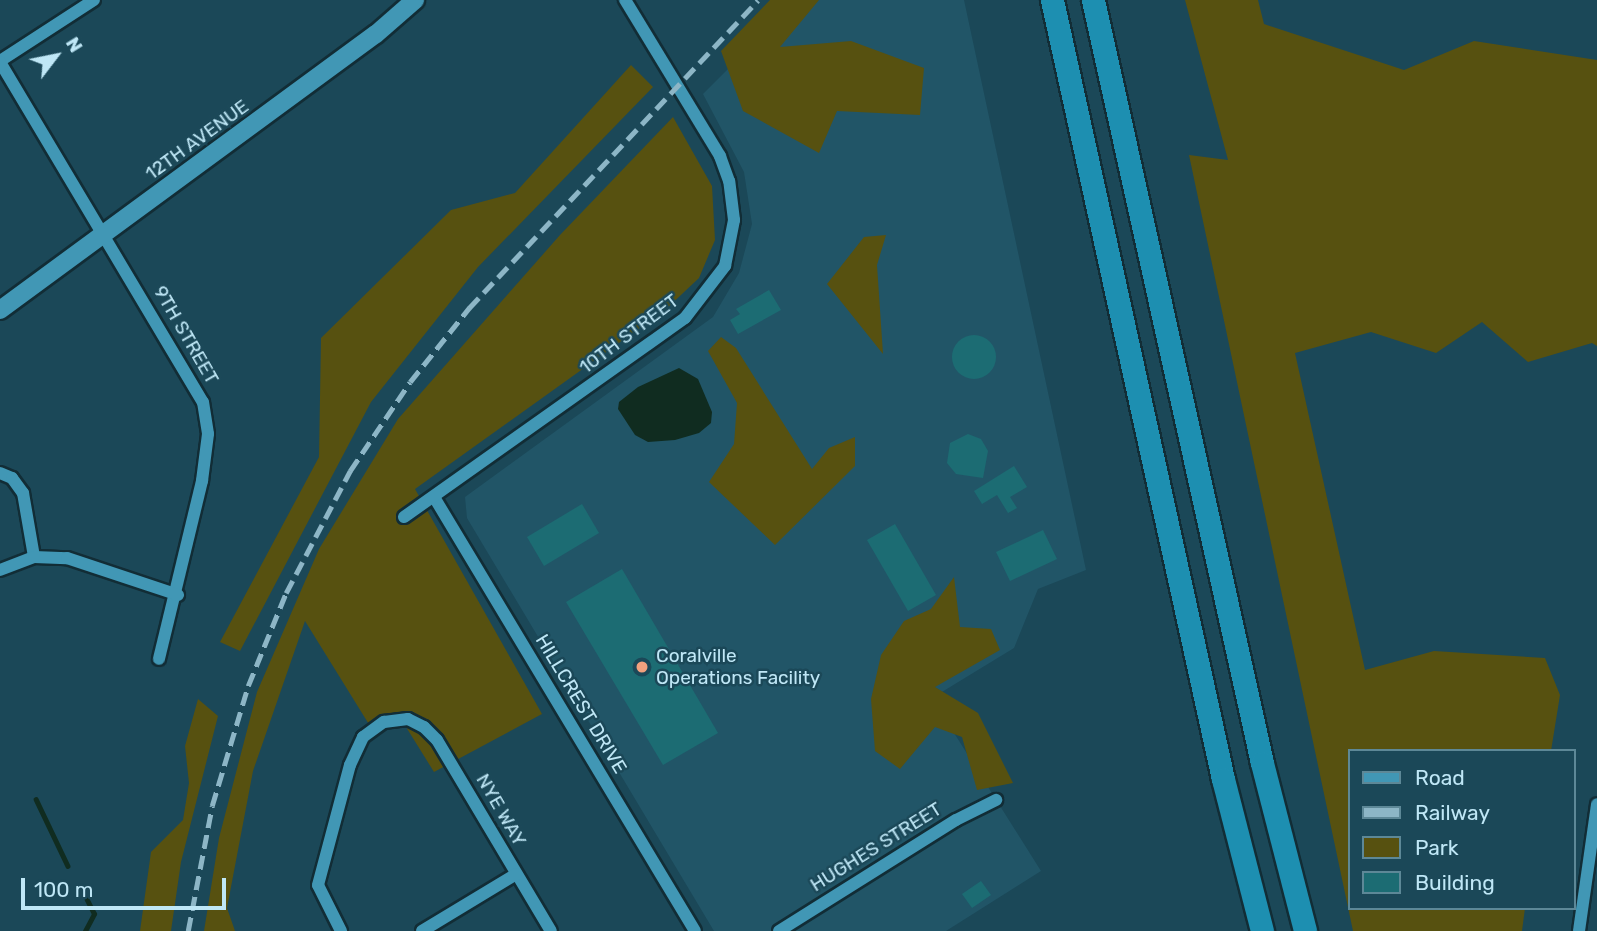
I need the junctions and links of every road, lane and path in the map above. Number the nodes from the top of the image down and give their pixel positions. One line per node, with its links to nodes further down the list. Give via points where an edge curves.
1 (94, 0): 6 (street)
2 (415, 0): 7 (main road, 12TH AVENUE, via 376,34)
3 (625, 0): 10 (street, 10TH STREET, via 720,156 734,220 725,266 704,300 685,318)
4 (1052, 0): 24 (highway, via 1223,779)
5 (1093, 0): 25 (highway, via 1259,750)
6 (0, 61): 7 (street, 9TH STREET)
7 (103, 234): 8 (main road, 12TH AVENUE); 14 (street, 9TH STREET, via 195,386 207,418 202,481)
8 (0, 310)
9 (0, 473): 12 (street, via 12,478 23,493)
10 (434, 497): 11 (street, 10TH STREET); 22 (street, HILLCREST DRIVE)
11 (404, 517)
12 (34, 557): 13 (street); 14 (street, via 67,558)
13 (0, 570)
14 (178, 595): 15 (street, 9TH STREET)
15 (159, 659)
16 (996, 800): 23 (street, HUGHES STREET, via 956,820)
17 (1597, 804): 26 (street)
18 (516, 874): 19 (street, NYE WAY, via 437,740 408,719 384,722 363,737 351,765 318,885); 20 (street); 21 (street, NYE WAY)
19 (341, 931)
20 (422, 931)
21 (551, 931)
22 (695, 931)
23 (779, 931)
24 (1262, 931)
25 (1305, 931)
26 (1579, 931)

